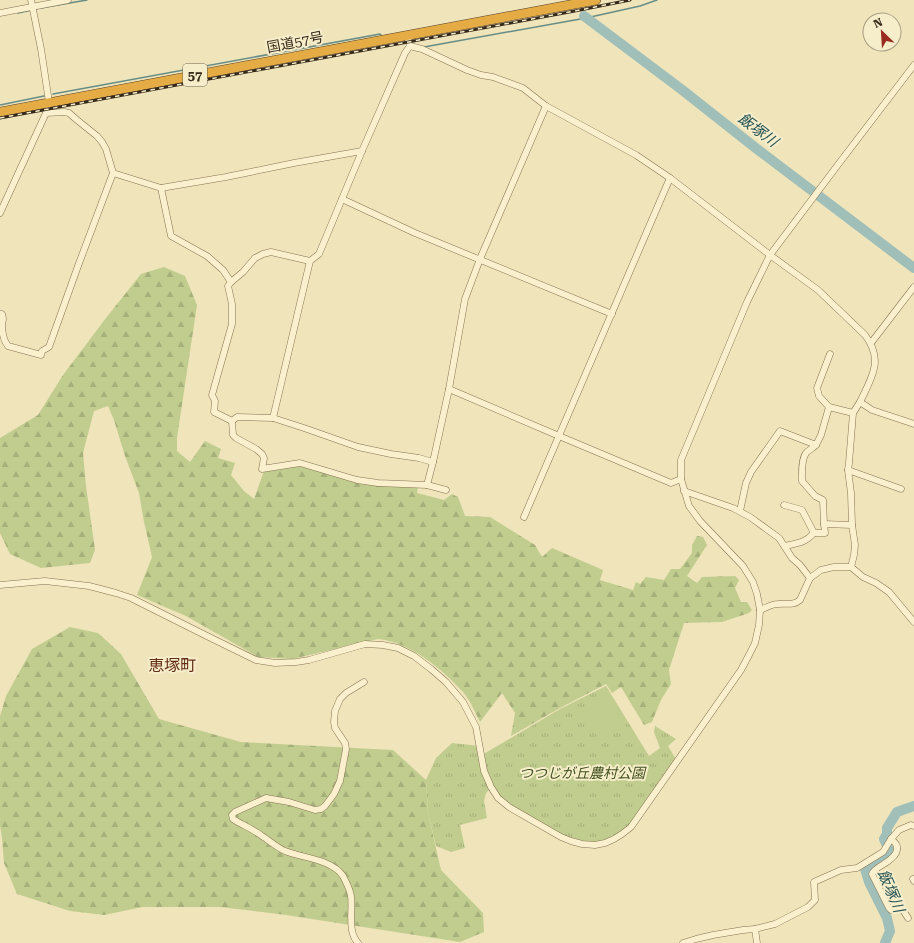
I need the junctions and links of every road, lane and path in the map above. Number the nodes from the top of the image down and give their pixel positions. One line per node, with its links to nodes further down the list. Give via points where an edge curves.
1 (31, 0): 5 (street)
2 (68, 0): 5 (street)
3 (596, 0): 4 (highway, 国道57号 / 57)
4 (576, 2): 7 (highway, 国道57号 / 57)
5 (32, 7): 6 (street); 10 (street)
6 (0, 13)
7 (407, 35): 8 (street); 10 (highway, 国道57号 / 57)
8 (410, 46): 11 (street, via 467,70 522,88); 14 (street)
9 (914, 65): 20 (street)
10 (49, 102): 12 (highway, 国道57号 / 57); 13 (street)
11 (546, 106): 16 (street, via 636,155); 21 (street)
12 (0, 112)
13 (46, 113): 15 (street, via 69,112 97,136 106,149); 19 (street)
14 (362, 151): 17 (street); 18 (street)
15 (113, 173): 17 (street); 25 (street, via 49,347 42,351 41,355 8,346 2,330 4,318)
16 (670, 178): 20 (street); 26 (street)
17 (161, 188): 23 (street, via 171,236 207,256 223,270)
18 (342, 199): 21 (street, via 415,233); 22 (street, via 319,254)
19 (0, 213)
20 (770, 256): 27 (street, via 818,290); 40 (street, via 747,302 681,460)
21 (480, 259): 26 (street); 29 (street, via 465,299)
22 (310, 261): 23 (street, via 271,252 263,254 255,258); 33 (street)
23 (231, 282): 34 (street, via 228,286 232,304 232,324 212,395 215,401 214,412)
24 (914, 287): 27 (street)
25 (0, 314)
26 (612, 314): 36 (street)
27 (871, 343): 30 (street, via 876,362)
28 (830, 354): 31 (street, via 817,388 819,396)
29 (449, 389): 36 (street); 38 (street)
30 (860, 402): 32 (street); 35 (street, via 872,410)
31 (830, 407): 32 (street); 37 (street)
32 (853, 413): 39 (street)
33 (273, 418): 34 (street, via 237,417); 38 (street, via 358,447)
34 (232, 421): 41 (street, via 233,435 262,454 262,469 300,463 357,480)
35 (914, 424)
36 (559, 436): 40 (street, via 671,483); 47 (street)
37 (816, 445): 46 (street, via 780,431 746,483); 48 (street, via 806,452 802,460 802,481 815,496 823,500)
38 (433, 462): 41 (street)
39 (848, 470): 42 (street); 49 (street)
40 (681, 479): 44 (street)
41 (427, 485): 43 (street)
42 (901, 489)
43 (446, 490)
44 (684, 491): 46 (street); 55 (street, via 695,514 743,566 753,582)
45 (784, 505): 50 (street, via 802,510)
46 (740, 511): 51 (street, via 779,538)
47 (524, 517)
48 (824, 524): 49 (street); 50 (street, via 825,533)
49 (852, 525): 52 (street, via 855,545)
50 (814, 532): 51 (street, via 803,542)
51 (785, 546): 53 (street)
52 (851, 567): 53 (street, via 821,570); 56 (street, via 889,592)
53 (810, 578): 55 (street, via 798,602 771,605)
54 (0, 585): 55 (street, via 45,581 89,586 116,593 256,660 275,663 296,662 365,644 398,648 431,669 463,702 476,727 484,771 498,798 561,837 582,844 595,845 614,839 631,826 673,767 741,670 755,643)
55 (760, 610)
56 (914, 622)
57 (364, 682): 62 (street, via 340,699 335,711 335,728 346,749 340,781 325,806 315,810 266,798 232,815 233,819 285,851 328,864 341,874 350,890 352,927)
58 (914, 826): 59 (street, via 899,830)
59 (891, 839): 60 (street, via 896,843 897,850 894,856 872,874 889,908 891,910 897,906 901,907); 61 (street, via 883,852 857,868 840,870 814,882 815,900 808,907 774,924)
60 (908, 918)
61 (755, 929): 63 (street, via 713,935); 64 (street)
62 (358, 943)
63 (683, 943)
64 (757, 943)

